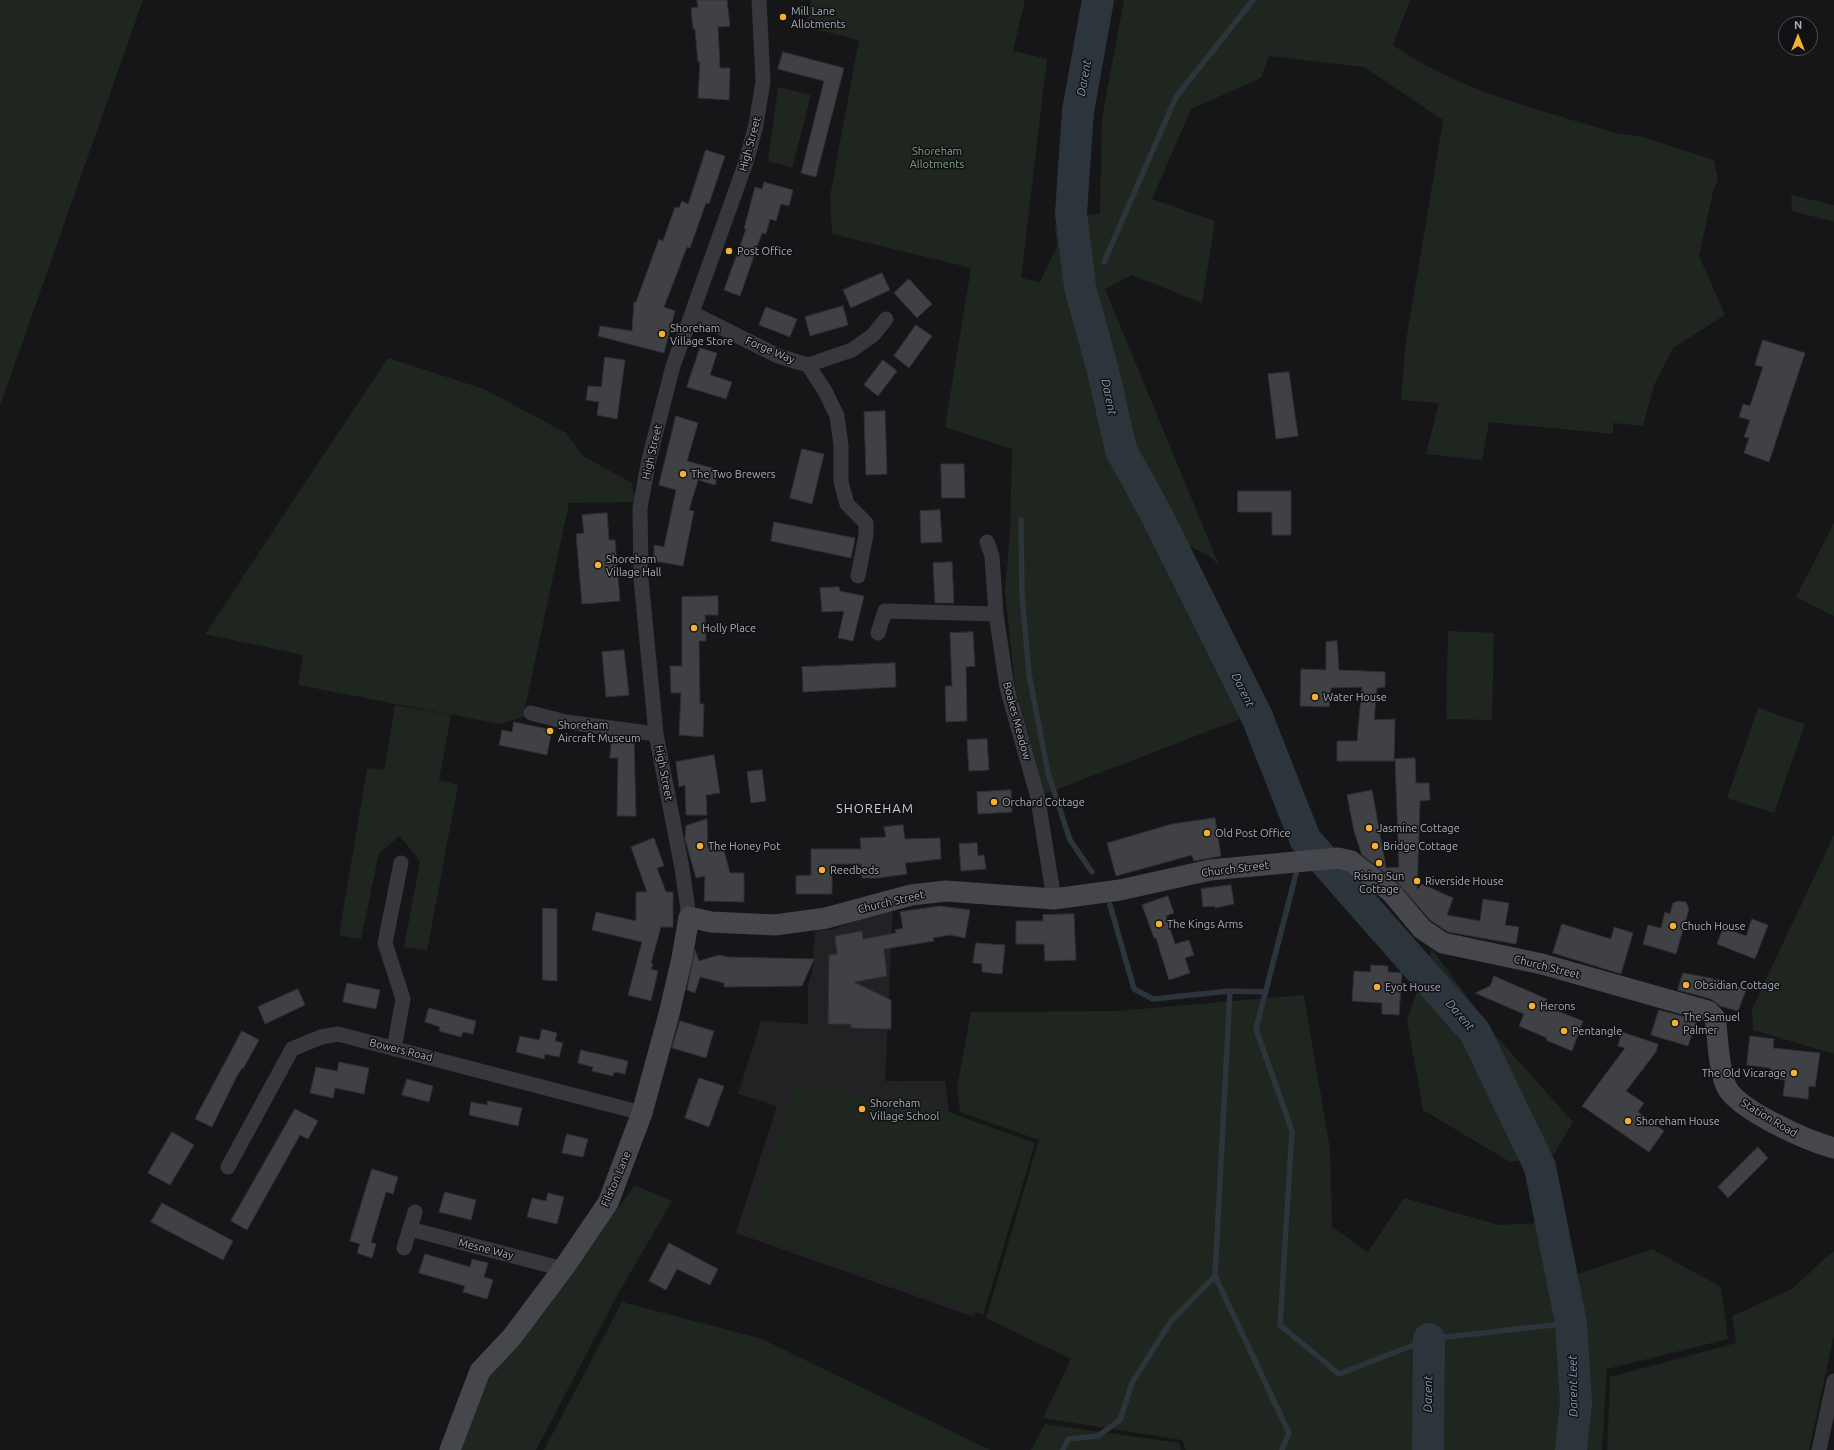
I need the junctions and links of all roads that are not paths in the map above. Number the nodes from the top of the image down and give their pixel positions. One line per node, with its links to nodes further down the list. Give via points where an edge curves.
1 (759, 0): 2 (street, High Street, via 763,81 756,125 746,162)
2 (692, 313): 4 (street, Forge Way, via 778,356); 10 (street, High Street, via 673,366 649,459 640,508 641,579)
3 (886, 319): 4 (street, Forge Way, via 873,335 852,350)
4 (808, 365): 6 (street, via 837,416 841,445 841,482 847,504 866,523)
5 (987, 542): 7 (street, Boakes Meadow, via 992,556)
6 (858, 576)
7 (996, 614): 8 (street, via 885,611); 12 (street, Boakes Meadow, via 1007,688 1038,794)
8 (878, 633)
9 (531, 713): 10 (street, via 566,722)
10 (656, 734): 13 (street, High Street)
11 (402, 863): 15 (street, via 385,943 403,999)
12 (1054, 899): 13 (street, Church Street, via 946,891 911,895 826,918 775,925 711,922); 14 (street, Church Street, via 1120,890 1210,870 1338,858 1351,861 1391,892 1422,929 1443,944 1542,964 1700,1008 1712,1013 1714,1017)
13 (689, 917): 16 (street, Filston Lane, via 669,1014)
14 (1719, 1046): 17 (street, Station Road, via 1724,1080 1730,1093 1760,1115 1796,1134)
15 (394, 1049): 16 (street, Bowers Road); 18 (street, Bowers Road, via 338,1034 321,1037 292,1049)
16 (642, 1113): 22 (street, Filston Lane, via 608,1203)
17 (1834, 1148)
18 (228, 1168)
19 (415, 1212): 20 (street)
20 (410, 1229): 21 (street); 22 (street, Mesne Way)
21 (404, 1248)
22 (563, 1268): 24 (street, Filston Lane, via 512,1337 480,1371)
23 (1834, 1381): 25 (street)
24 (450, 1450)
25 (1819, 1450)

